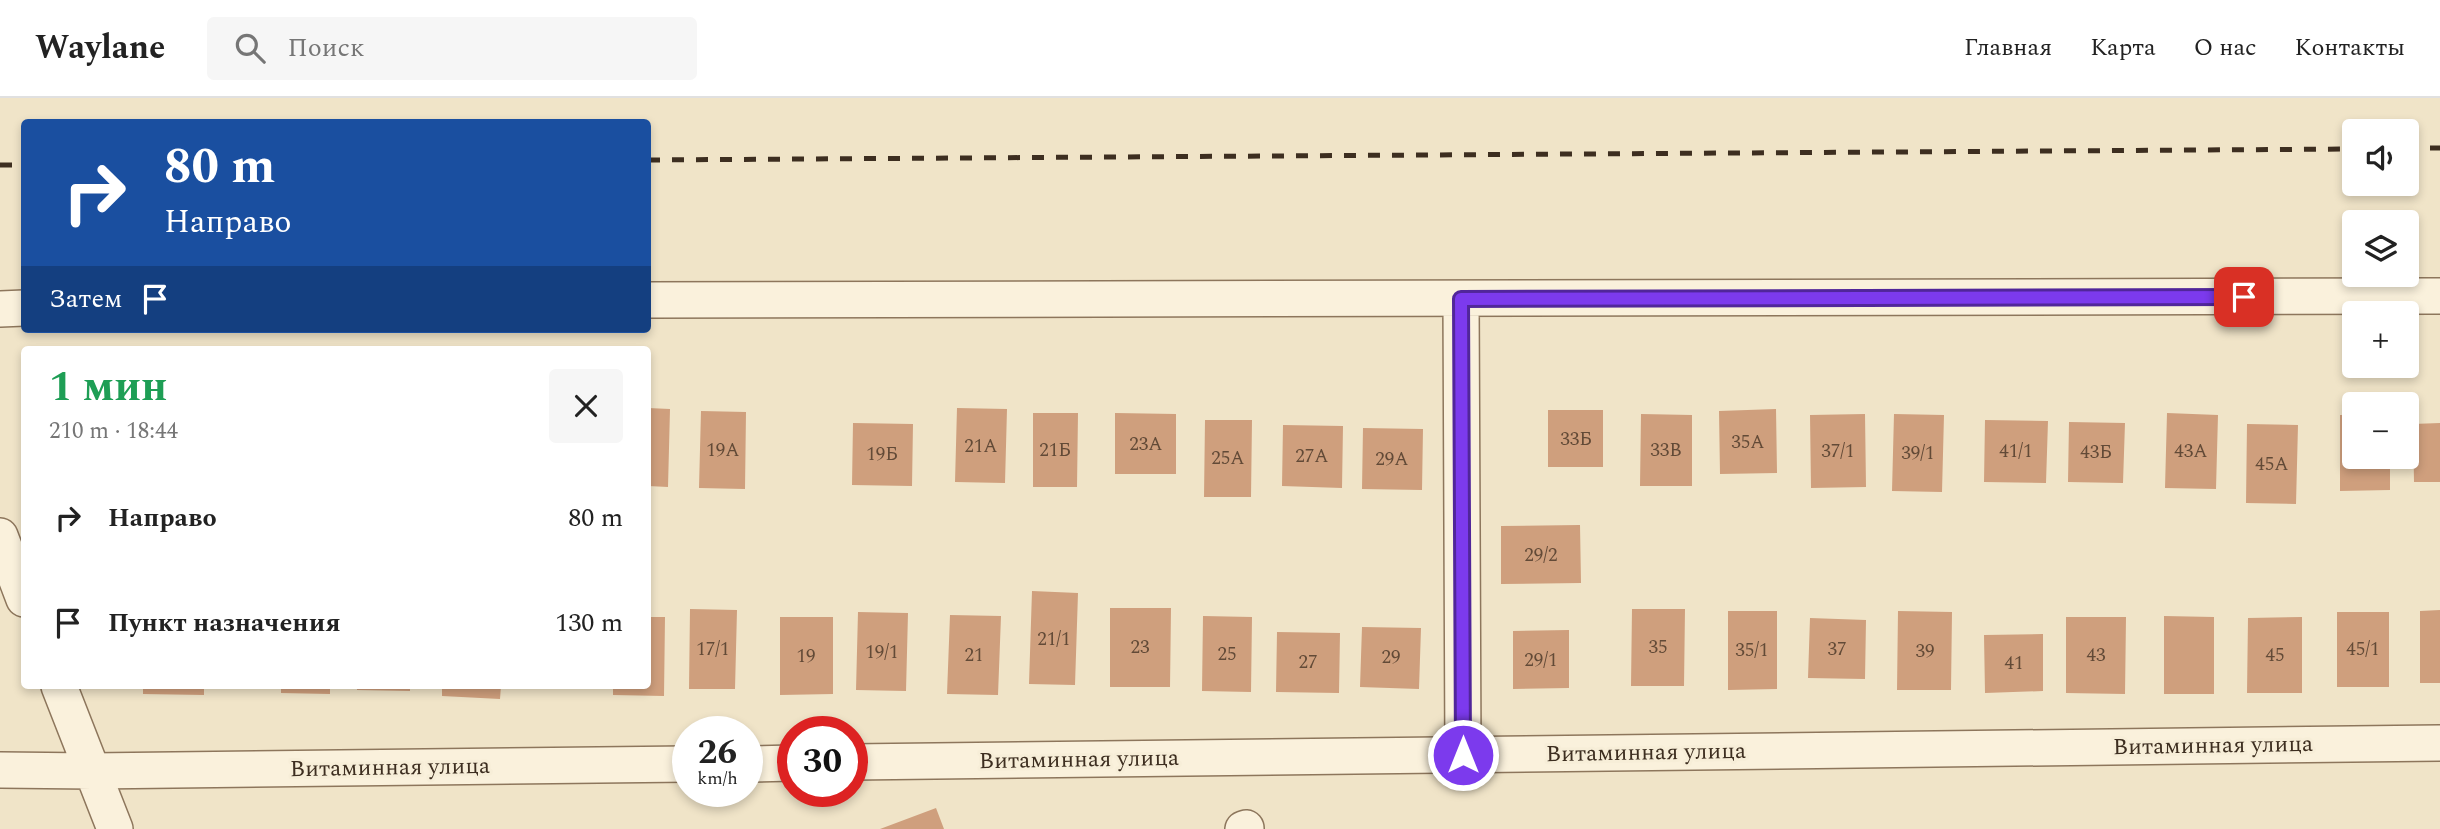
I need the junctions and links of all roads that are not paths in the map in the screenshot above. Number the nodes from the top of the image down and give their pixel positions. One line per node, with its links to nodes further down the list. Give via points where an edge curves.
1 (2440, 296): 2 (street)
2 (1461, 299): 3 (street); 10 (street)
3 (651, 300)
4 (0, 309): 5 (street)
5 (21, 309)
6 (0, 536): 7 (street)
7 (21, 591)
8 (60, 689): 14 (street)
9 (2440, 743): 10 (street, Витаминная улица)
10 (1463, 755): 11 (street, Витаминная улица)
11 (868, 762)
12 (672, 764): 14 (street, Витаминная улица)
13 (0, 769): 14 (street, Витаминная улица)
14 (92, 771): 15 (street)
15 (115, 829)

